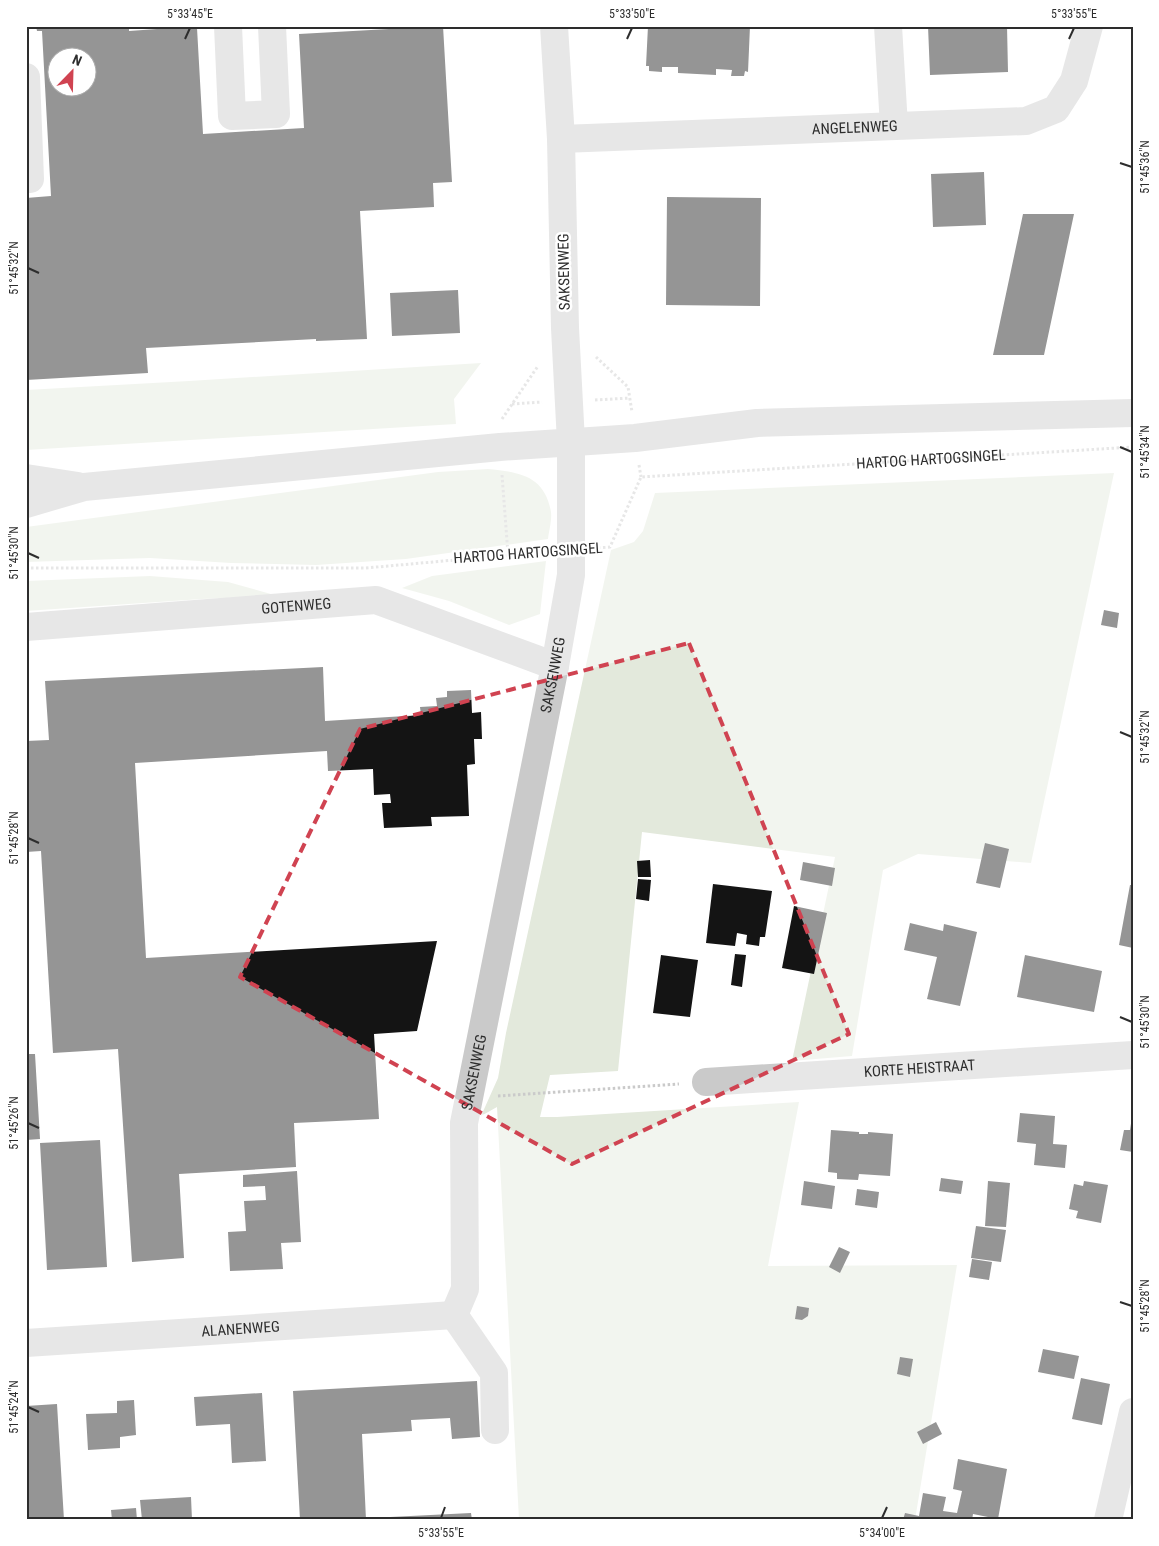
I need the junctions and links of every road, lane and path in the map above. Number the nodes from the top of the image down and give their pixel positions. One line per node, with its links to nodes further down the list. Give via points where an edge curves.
1 (228, 26): 2 (street, via 232,116 276,114)
2 (272, 26)
3 (554, 26): 8 (street, SAKSENWEG)
4 (888, 26): 7 (street)
5 (1089, 26): 7 (street, ANGELENWEG, via 1074,81 1056,109 1026,121)
6 (26, 77): 9 (street)
7 (894, 126): 8 (street, ANGELENWEG)
8 (561, 139): 11 (street, SAKSENWEG)
9 (30, 179)
10 (1133, 413): 11 (street, via 757,424)
11 (571, 442): 14 (street); 16 (street, SAKSENWEG)
12 (1133, 447): 16 (path, HARTOG HARTOGSINGEL, via 640,477 610,547)
13 (26, 478): 14 (street)
14 (84, 487): 15 (street)
15 (26, 504)
16 (572, 549): 17 (path, HARTOG HARTOGSINGEL, via 366,568); 19 (street, SAKSENWEG, via 571,576)
17 (26, 568)
18 (26, 627): 19 (street, GOTENWEG, via 376,600)
19 (555, 666): 23 (street, SAKSENWEG, via 464,1123 465,1289)
20 (1133, 1055): 21 (street, KORTE HEISTRAAT)
21 (706, 1082): 22 (path)
22 (495, 1097)
23 (454, 1315): 24 (street, ALANENWEG); 26 (street, via 494,1373)
24 (26, 1342)
25 (1133, 1412): 27 (street)
26 (495, 1430)
27 (1108, 1520)

